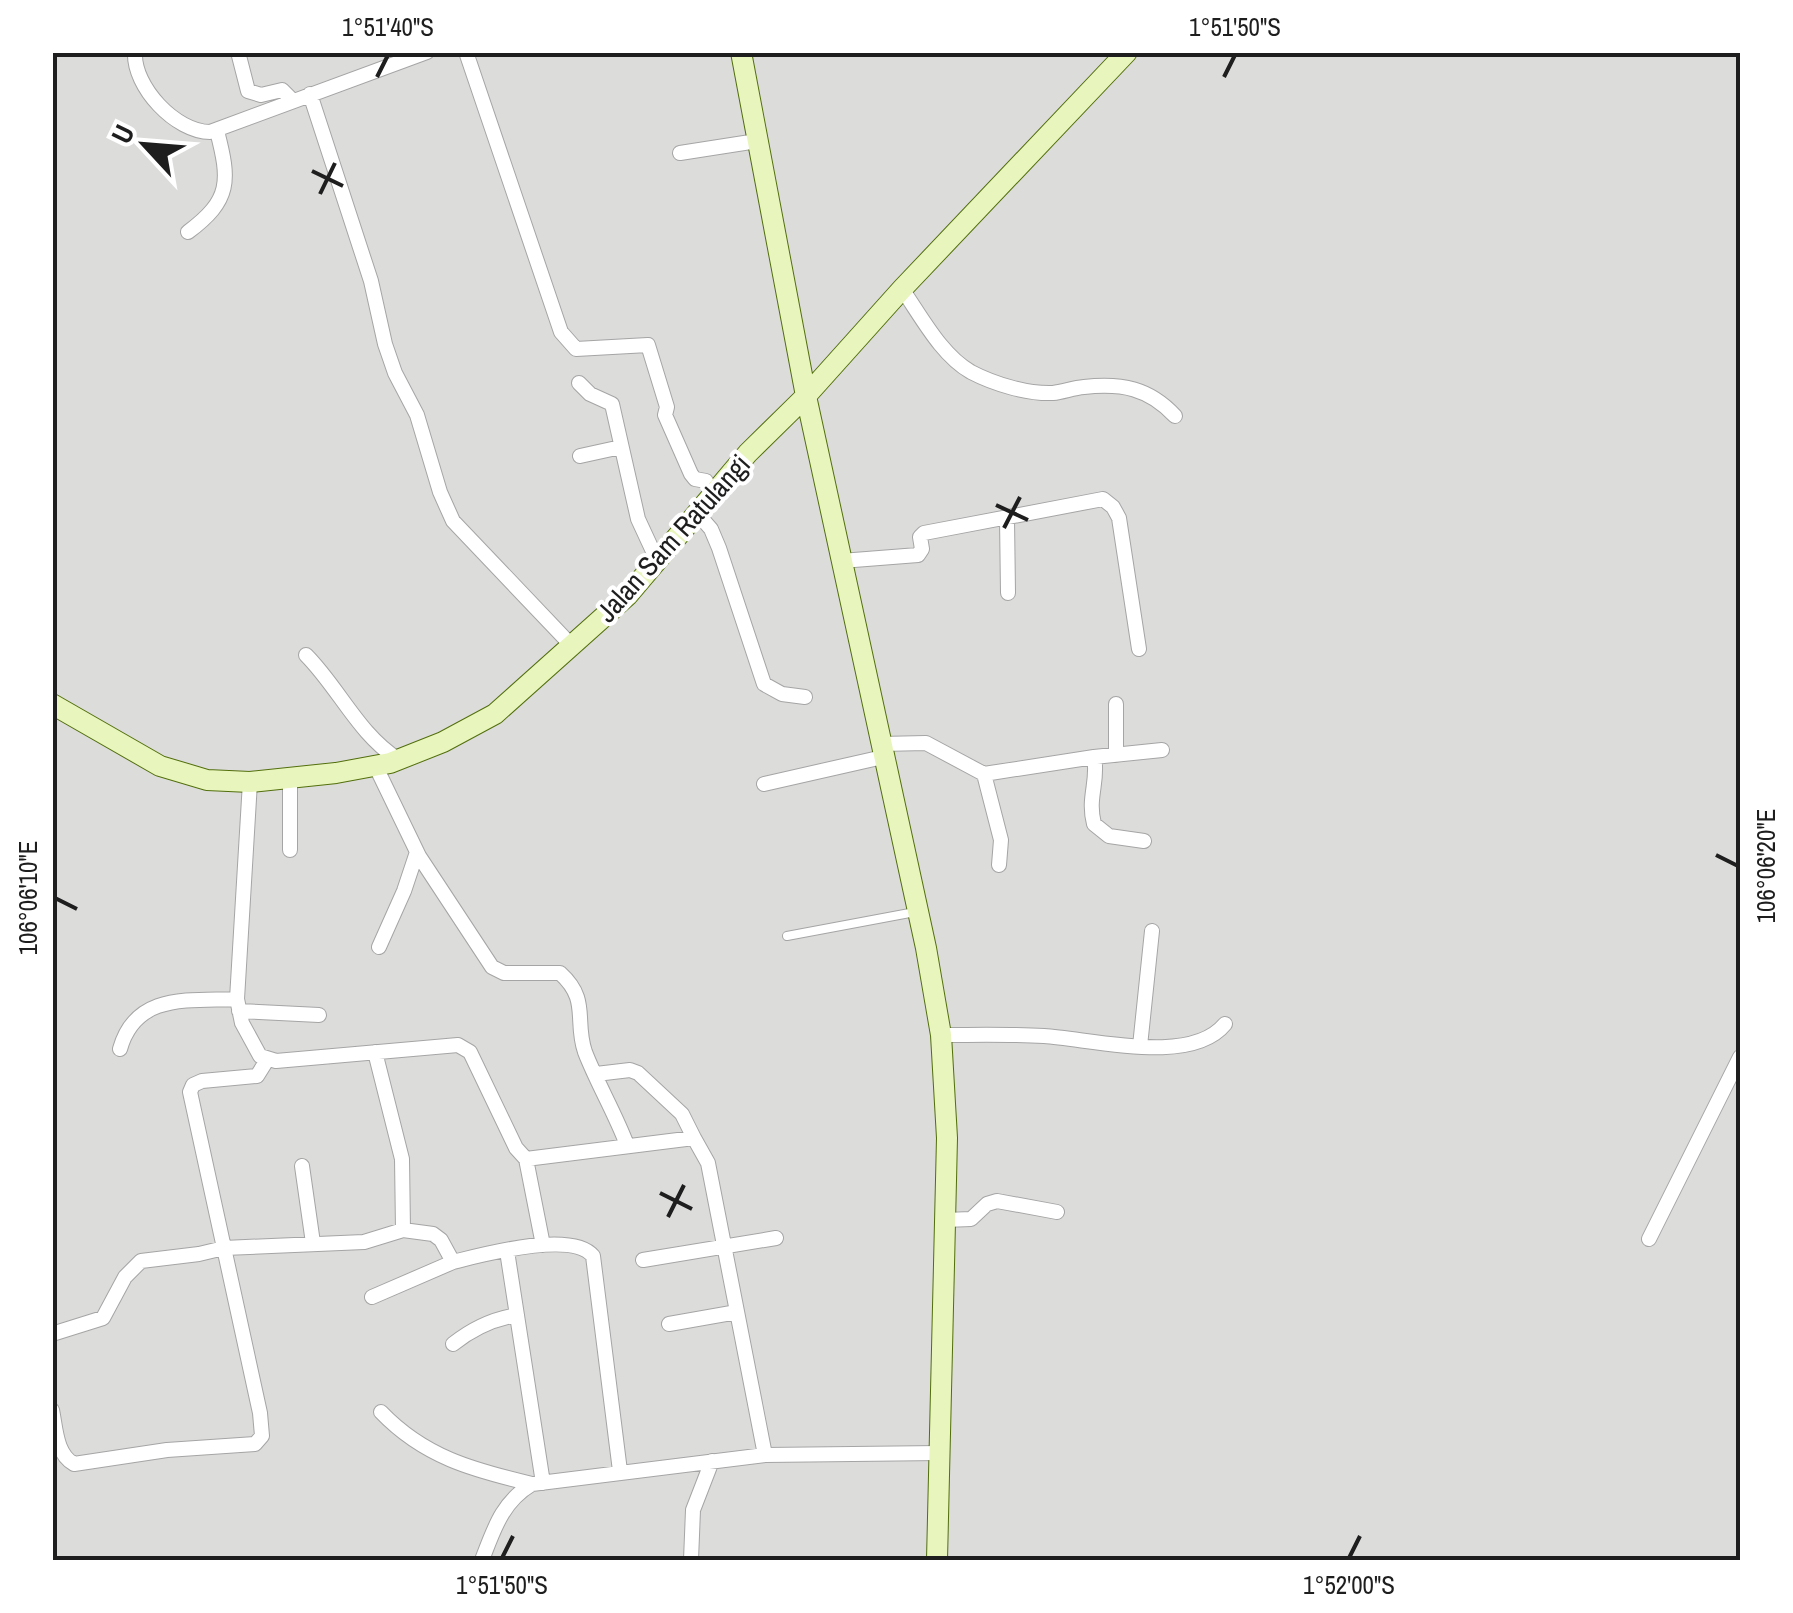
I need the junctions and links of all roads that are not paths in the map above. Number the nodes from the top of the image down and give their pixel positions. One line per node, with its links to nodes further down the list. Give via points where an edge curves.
1 (135, 52): 9 (street, via 141,83 160,106 202,132)
2 (238, 52): 8 (street, via 248,90 282,90)
3 (428, 52): 7 (street)
4 (466, 52): 19 (street, via 561,332 576,350 648,345 690,474)
5 (741, 52): 10 (main road)
6 (1127, 52): 13 (main road, Jalan Sam Ratulangi)
7 (310, 94): 8 (street); 25 (street, via 372,281 390,359 417,415 452,521)
8 (293, 100): 9 (street)
9 (217, 132): 12 (street, via 224,195)
10 (757, 141): 11 (street); 15 (main road)
11 (680, 154)
12 (188, 232)
13 (902, 289): 15 (main road, Jalan Sam Ratulangi); 16 (street, via 938,341 974,373 1024,391 1138,389)
14 (579, 383): 17 (street, via 612,404)
15 (806, 396): 19 (main road, Jalan Sam Ratulangi); 23 (main road)
16 (1175, 416)
17 (622, 447): 18 (street); 22 (street, via 638,519)
18 (580, 456)
19 (714, 494): 20 (main road, Jalan Sam Ratulangi)
20 (697, 514): 22 (main road, Jalan Sam Ratulangi); 28 (street, via 719,548 764,684)
21 (1007, 519): 23 (street, via 924,533 918,555); 24 (street); 26 (street, via 1090,499 1108,501 1118,518)
22 (658, 560): 25 (main road, Jalan Sam Ratulangi)
23 (841, 561): 31 (main road)
24 (1008, 593)
25 (572, 646): 35 (main road, Jalan Sam Ratulangi, via 495,714)
26 (1140, 649)
27 (306, 654): 35 (street)
28 (805, 697)
29 (1116, 704): 33 (street)
30 (55, 710): 39 (main road, Jalan Sam Ratulangi, via 160,766 207,780)
31 (882, 750): 37 (street, via 926,743); 40 (street); 45 (main road)
32 (1162, 750): 33 (street)
33 (1116, 755): 34 (street)
34 (1094, 758): 37 (street); 41 (street, via 1094,824 1109,836)
35 (398, 760): 36 (main road, Jalan Sam Ratulangi)
36 (376, 767): 38 (main road, Jalan Sam Ratulangi); 43 (street)
37 (984, 774): 44 (street, via 1001,840)
38 (290, 778): 39 (main road, Jalan Sam Ratulangi); 42 (street)
39 (250, 782): 49 (street)
40 (764, 784)
41 (1144, 841)
42 (290, 850)
43 (417, 852): 48 (street); 58 (street, via 492,967 560,974 576,990 584,1048)
44 (999, 865)
45 (918, 912): 47 (lane); 52 (main road)
46 (1152, 931): 53 (street)
47 (787, 936)
48 (379, 947)
49 (238, 1005): 50 (street); 54 (street, via 166,1002 132,1023); 57 (street, via 252,1046)
50 (318, 1015)
51 (1226, 1024): 53 (street, via 1200,1043)
52 (942, 1035): 53 (street); 64 (main road)
53 (1140, 1046)
54 (120, 1049)
55 (376, 1052): 57 (street); 61 (street, via 465,1047); 65 (street, via 402,1158)
56 (1740, 1057): 67 (street)
57 (267, 1060): 70 (street, via 257,1076 202,1080 191,1088)
58 (596, 1074): 59 (street, via 638,1073 687,1120); 60 (street)
59 (694, 1138): 60 (street); 71 (street, via 708,1163)
60 (627, 1145): 61 (street)
61 (526, 1159): 69 (street)
62 (302, 1166): 68 (street)
63 (1058, 1212): 64 (street, via 997,1201 971,1219)
64 (945, 1220): 83 (main road)
65 (403, 1230): 68 (street, via 364,1242); 74 (street, via 432,1234)
66 (776, 1238): 71 (street)
67 (1650, 1239)
68 (313, 1243): 70 (street)
69 (542, 1245): 72 (street); 86 (street, via 582,1248 593,1256)
70 (224, 1248): 79 (street, via 141,1261 98,1322); 81 (street, via 263,1426 255,1444 74,1464 61,1451)
71 (725, 1249): 73 (street); 76 (street)
72 (508, 1250): 74 (street); 77 (street)
73 (643, 1260)
74 (452, 1262): 75 (street)
75 (372, 1297)
76 (738, 1312): 78 (street); 84 (street)
77 (517, 1315): 80 (street, via 472,1329); 87 (street)
78 (669, 1324)
79 (52, 1334)
80 (453, 1344)
81 (52, 1410)
82 (381, 1412): 87 (street, via 399,1431 462,1467)
83 (940, 1452): 84 (street); 90 (main road)
84 (765, 1455): 85 (street)
85 (712, 1461): 86 (street); 89 (street, via 693,1510)
86 (620, 1471): 87 (street)
87 (538, 1483): 88 (street, via 502,1509)
88 (482, 1560)
89 (691, 1560)
90 (937, 1560)

